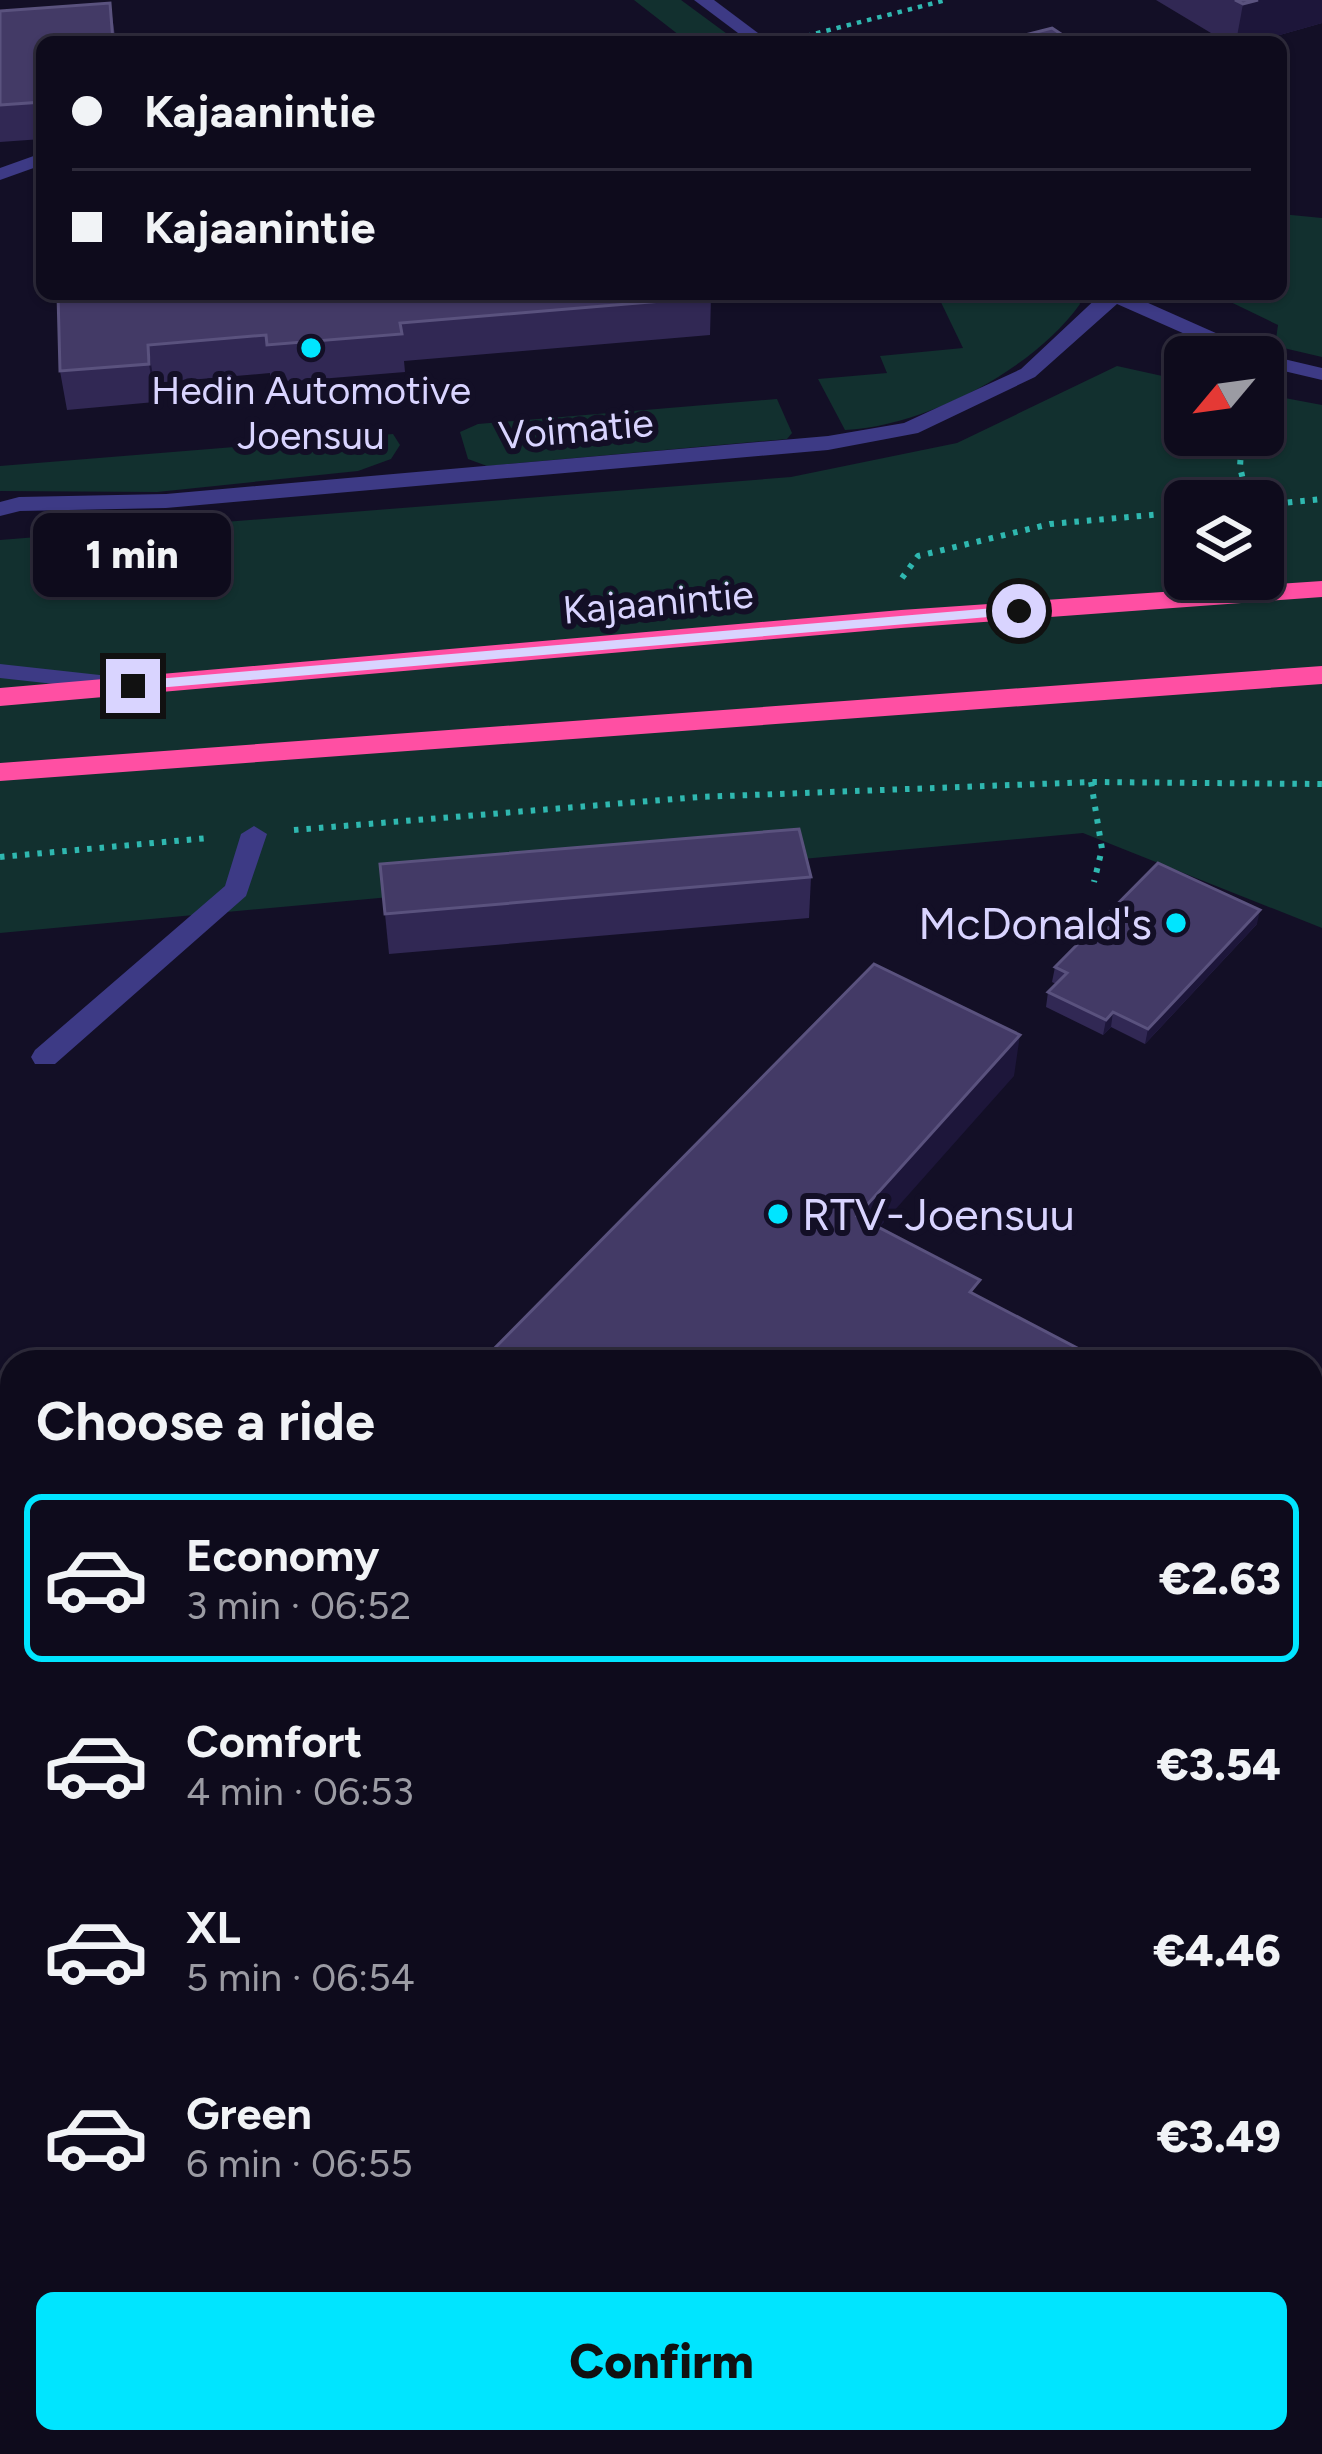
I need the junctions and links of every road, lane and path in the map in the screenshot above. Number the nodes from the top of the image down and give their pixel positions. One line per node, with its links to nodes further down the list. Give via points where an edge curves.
1 (703, 0): 3 (street)
2 (946, 0): 4 (path)
3 (753, 36)
4 (806, 36)
5 (36, 161): 6 (street)
6 (0, 174)
7 (1108, 300): 14 (street, Voimatie, via 1028,373 890,432 781,448)
8 (1125, 300): 9 (street)
9 (1208, 336)
10 (1284, 364): 11 (street)
11 (1322, 374)
12 (1322, 499): 13 (path)
13 (1284, 503)
14 (0, 509)
15 (1164, 514): 16 (path, via 1050,524 918,556)
16 (894, 588)
17 (1322, 589): 20 (highway, Kajaanintie)
18 (0, 671): 20 (street)
19 (1322, 675): 22 (highway)
20 (133, 686): 21 (highway, Kajaanintie)
21 (0, 697)
22 (0, 772)
23 (1091, 782): 24 (path); 25 (path, via 699,797); 27 (path, via 1102,849)
24 (1322, 784)
25 (254, 833): 26 (path); 28 (street, via 237,890)
26 (0, 857)
27 (1094, 881)
28 (45, 1058)

